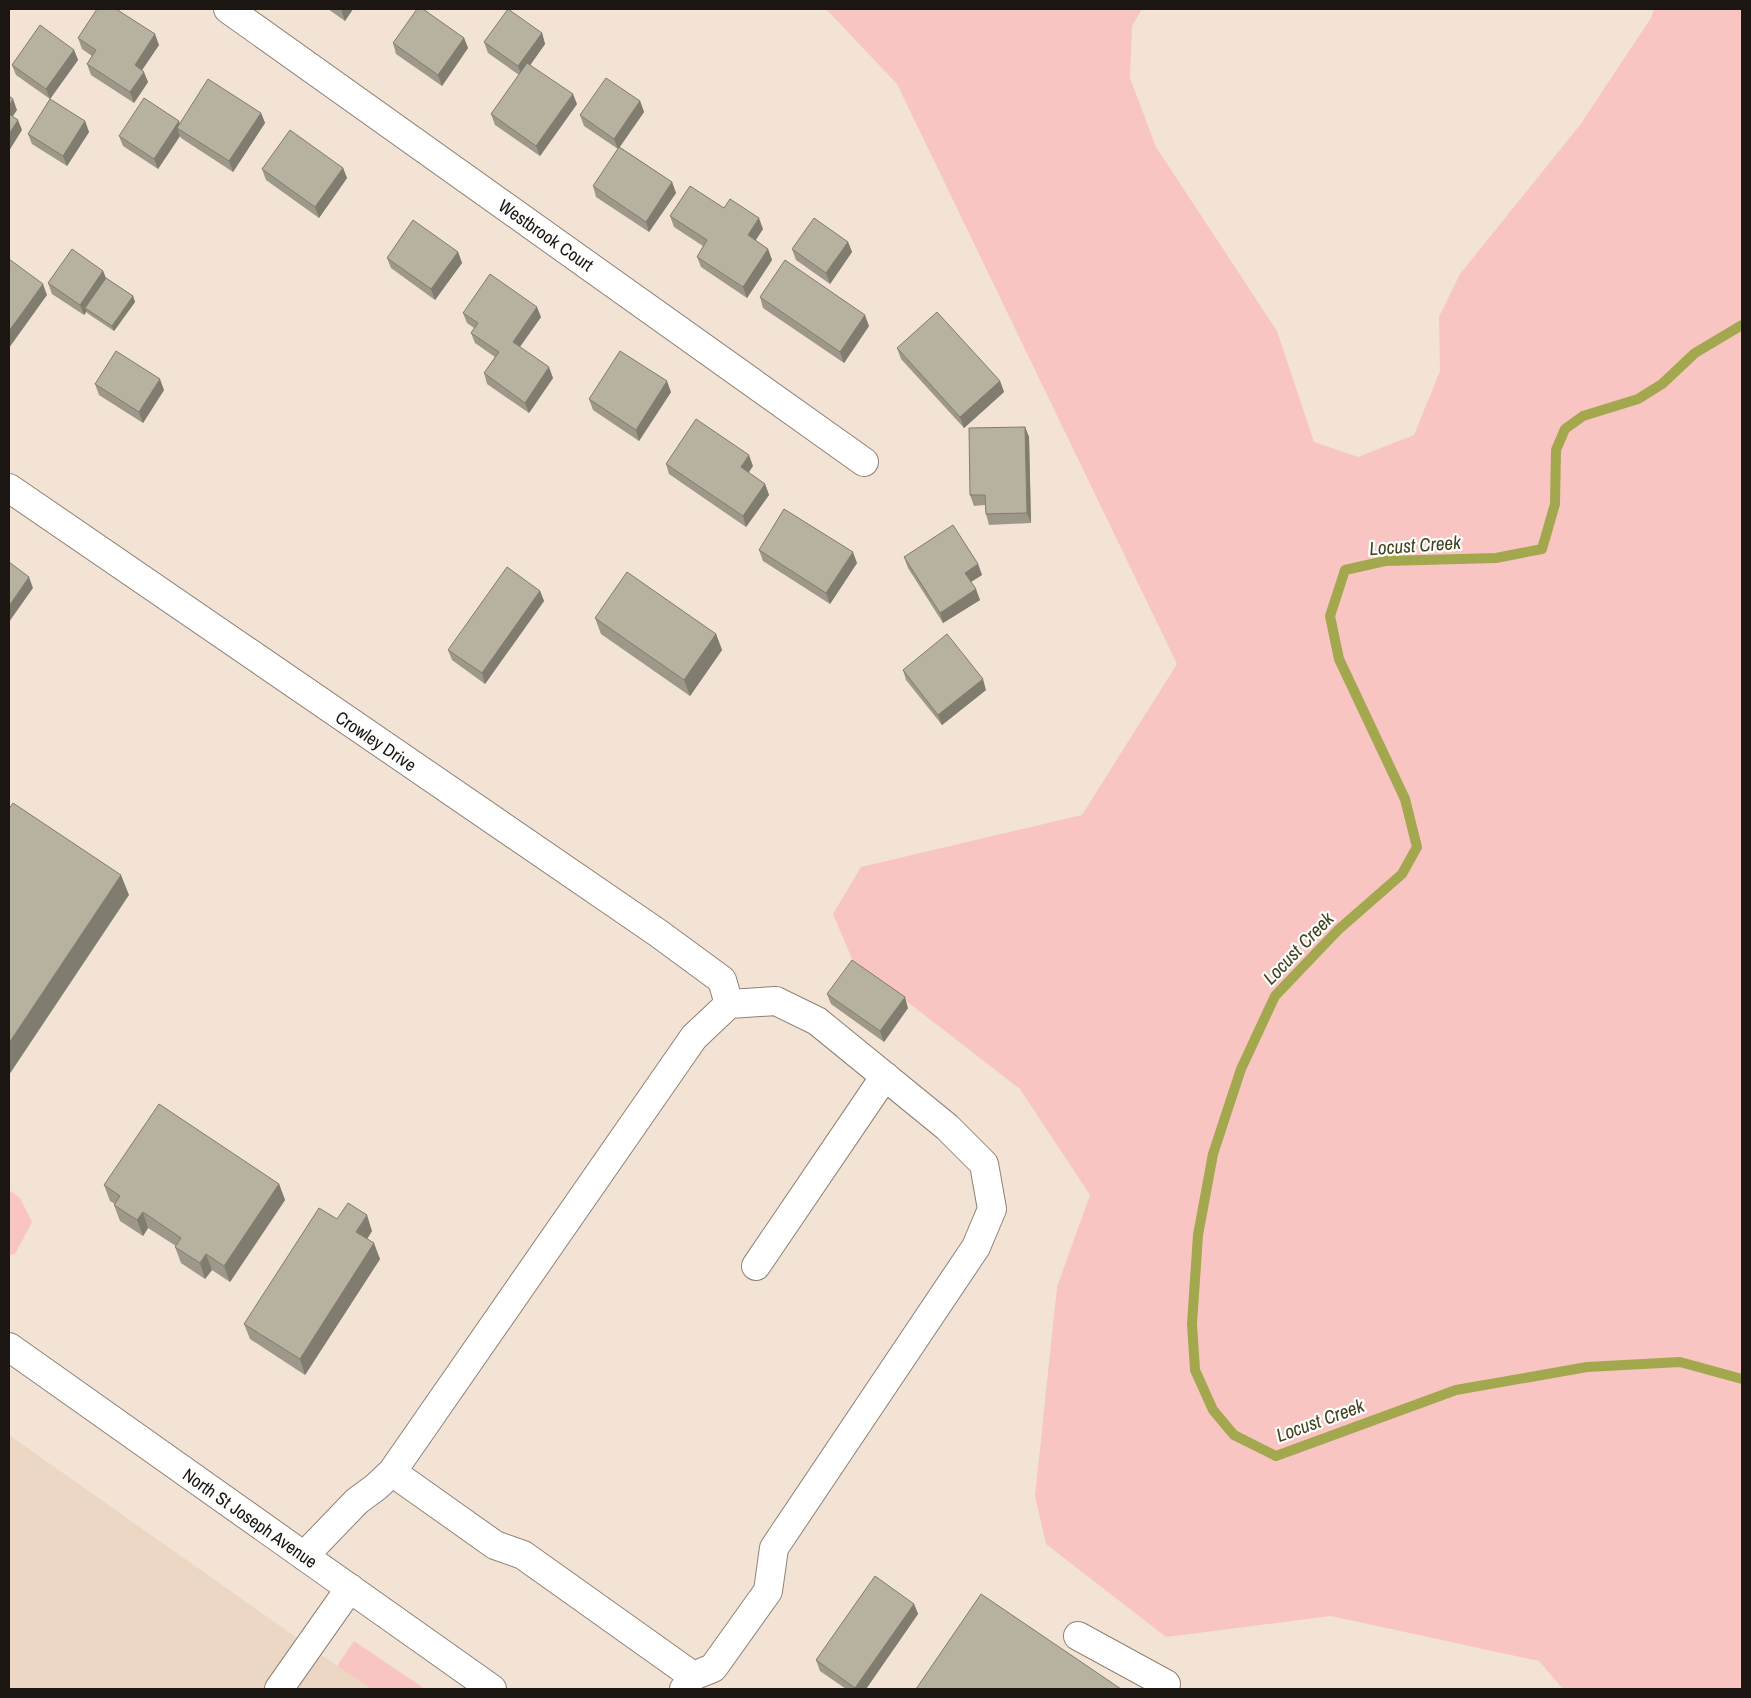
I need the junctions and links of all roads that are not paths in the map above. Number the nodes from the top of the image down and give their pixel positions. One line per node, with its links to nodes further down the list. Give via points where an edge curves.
1 (228, 9): 2 (street, Westbrook Court)
2 (864, 462)
3 (9, 488): 4 (street, Crowley Drive, via 658,933 722,980)
4 (729, 1004): 5 (street, via 776,1001 817,1021); 8 (street, via 694,1037)
5 (885, 1076): 6 (street); 12 (street, via 947,1127 984,1164 992,1209 976,1247 774,1548 768,1591 713,1668)
6 (756, 1266)
7 (9, 1347): 9 (street, North St Joseph Avenue)
8 (392, 1472): 9 (street, via 357,1500); 12 (street, via 494,1545 523,1555)
9 (304, 1556): 10 (street, North St Joseph Avenue)
10 (350, 1588): 13 (street); 14 (street, North St Joseph Avenue)
11 (1078, 1636): 15 (street, via 1166,1684)
12 (689, 1683)
13 (279, 1689)
14 (492, 1689)
15 (1162, 1689)

